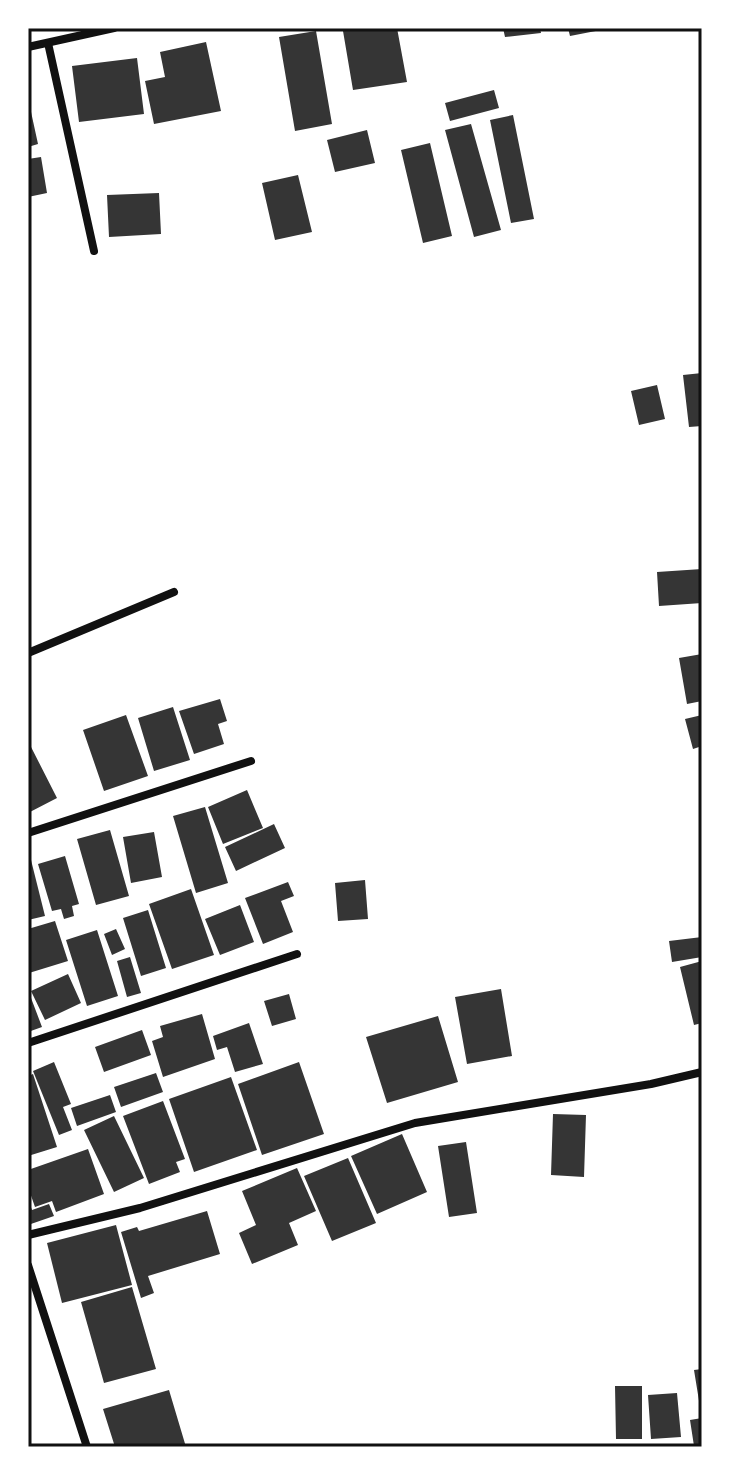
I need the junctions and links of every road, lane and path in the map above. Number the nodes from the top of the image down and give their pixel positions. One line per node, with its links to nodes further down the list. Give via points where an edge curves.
1 (114, 28): 2 (street)
2 (48, 43): 3 (street); 4 (street)
3 (28, 47)
4 (94, 251)
5 (174, 592): 6 (street)
6 (28, 653)
7 (251, 761): 8 (street)
8 (28, 833)
9 (297, 954): 10 (street)
10 (28, 1043)
11 (702, 1072): 12 (street, via 415,1123 140,1208)
12 (28, 1235)
13 (28, 1265): 14 (street)
14 (87, 1447)

